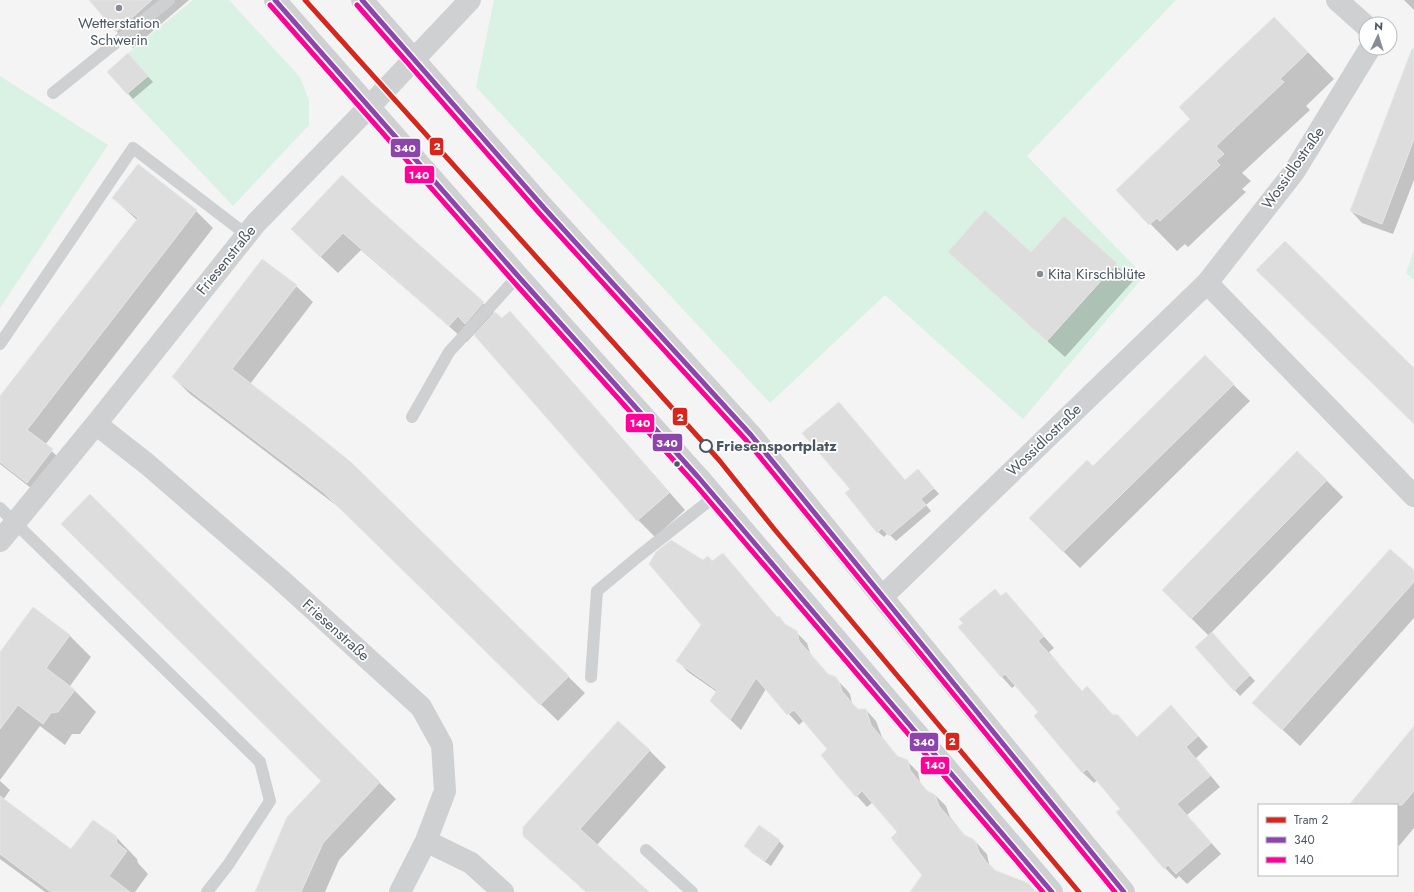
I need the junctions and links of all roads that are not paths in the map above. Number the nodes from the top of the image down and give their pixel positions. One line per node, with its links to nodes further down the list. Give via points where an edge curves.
1 (169, 0): 9 (lane)
2 (275, 0): 10 (street)
3 (362, 0): 8 (street)
4 (470, 0): 8 (street, Friesenstraße)
5 (1337, 0): 6 (street)
6 (1358, 19)
7 (1365, 56): 13 (street, Wossidlostraße, via 1294,172)
8 (415, 59): 10 (street, Friesenstraße); 21 (street, via 545,209 751,435)
9 (53, 93)
10 (369, 107): 11 (street, Friesenstraße); 12 (street)
11 (246, 235): 14 (lane, via 133,148); 16 (street, Friesenstraße)
12 (518, 276): 15 (lane, via 449,352); 18 (street)
13 (1207, 283): 17 (street); 21 (street, Wossidlostraße)
14 (0, 344)
15 (412, 417)
16 (96, 424): 19 (street, Friesenstraße); 23 (street, Friesenstraße, via 147,464 421,707 442,746 445,791)
17 (1414, 496)
18 (714, 497): 22 (lane, via 597,591); 29 (street)
19 (7, 516): 20 (street, Friesenstraße); 25 (lane, via 260,762 270,801 228,865)
20 (0, 541)
21 (882, 596): 30 (street)
22 (591, 677)
23 (426, 841): 26 (street, Friesenstraße); 27 (street, via 471,863)
24 (646, 850): 28 (lane)
25 (206, 892)
26 (400, 892)
27 (503, 892)
28 (692, 892)
29 (1052, 892)
30 (1124, 892)

